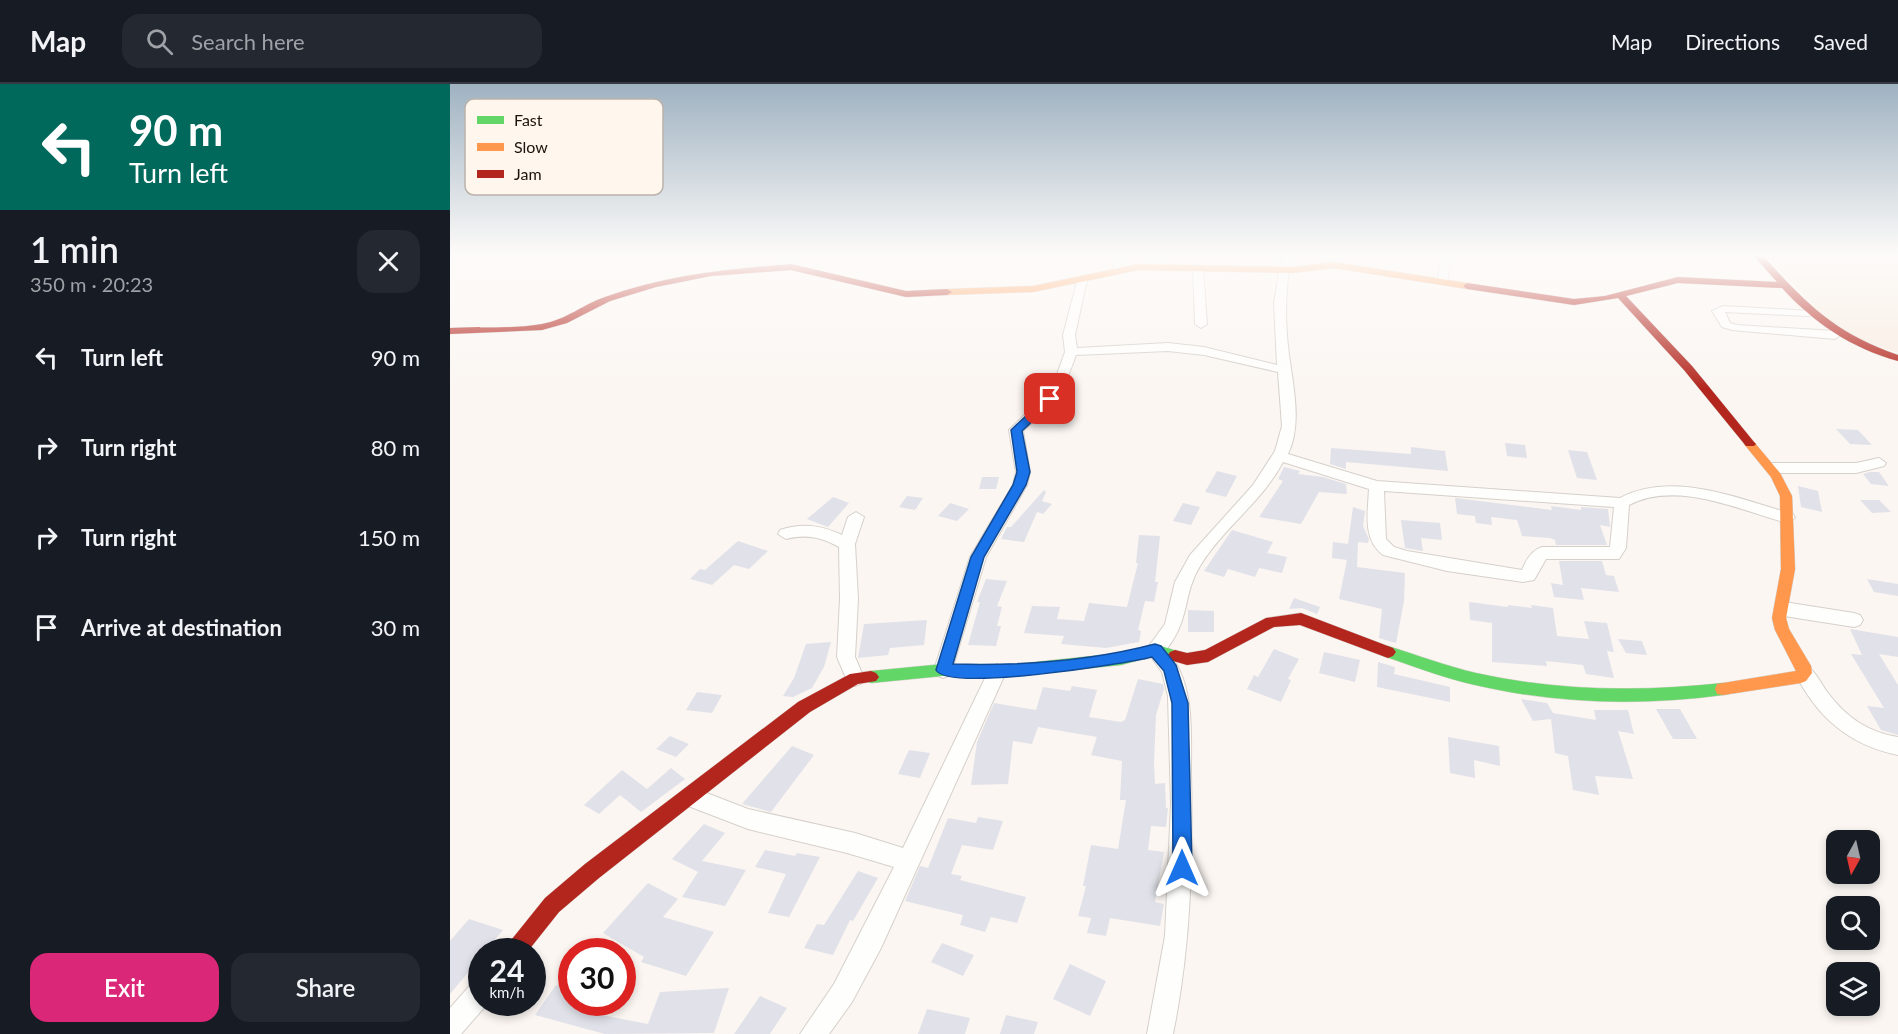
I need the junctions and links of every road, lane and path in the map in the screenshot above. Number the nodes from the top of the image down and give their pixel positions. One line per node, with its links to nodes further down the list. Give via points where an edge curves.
1 (604, 300): 11 (street, via 564,321 542,327)
2 (1077, 300): 13 (street, via 1069,335)
3 (1200, 300): 10 (street)
4 (1282, 300): 15 (street)
5 (1556, 300): 6 (street)
6 (1594, 300)
7 (1625, 300): 18 (street, via 1701,381)
8 (1798, 300): 9 (street)
9 (1808, 313): 12 (street); 12 (street, via 1718,311 1726,324 1736,328)
10 (1201, 324)
11 (450, 331)
12 (1835, 335): 14 (street)
13 (1071, 352): 15 (street, via 1168,347 1204,351); 28 (street, via 1058,388 1016,430 1023,472 1020,485 978,557)
14 (1898, 358)
15 (1284, 370): 16 (street, via 1288,434)
16 (1279, 456): 19 (street); 27 (street, via 1186,576 1174,625)
17 (1879, 463): 18 (street, via 1856,468)
18 (1772, 468): 22 (street, via 1784,488)
19 (1377, 486): 20 (street); 20 (street, via 1377,524 1380,543 1387,551 1523,576 1528,576 1542,553 1613,555 1618,548)
20 (1622, 503): 22 (street, via 1642,493 1676,491)
21 (856, 517): 24 (street)
22 (1787, 518): 25 (street, via 1791,571)
23 (786, 534): 24 (street, via 816,530)
24 (847, 544): 31 (street, via 846,657)
25 (1784, 609): 26 (street); 30 (street, via 1779,618 1782,630)
26 (1854, 620)
27 (1155, 650): 29 (street, via 1121,659); 30 (street, via 1187,659 1208,656 1271,622 1290,618 1476,679 1594,697 1676,696 1794,678); 39 (street, via 1171,669 1180,703 1183,813 1181,897)
28 (943, 670): 29 (street); 31 (street)
29 (996, 672): 34 (street)
30 (1804, 673): 32 (street, via 1846,727 1866,740)
31 (855, 678): 33 (street, via 804,707)
32 (1898, 746)
33 (692, 797): 34 (street, via 718,811); 35 (street, via 592,871 552,905)
34 (909, 861): 38 (street, via 843,993)
35 (525, 938)
36 (468, 1007): 37 (street)
37 (450, 1027)
38 (813, 1034)
39 (1160, 1034)

